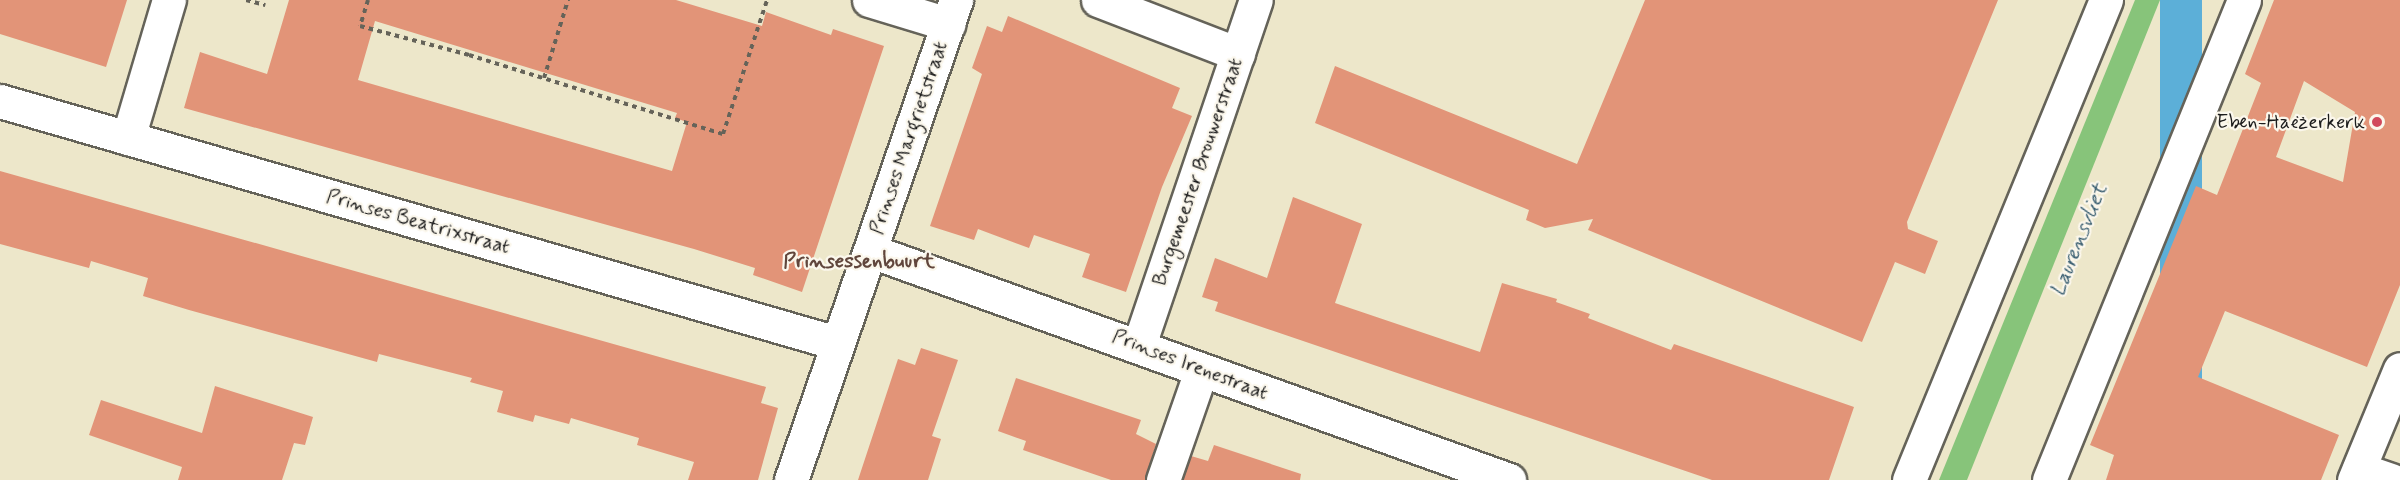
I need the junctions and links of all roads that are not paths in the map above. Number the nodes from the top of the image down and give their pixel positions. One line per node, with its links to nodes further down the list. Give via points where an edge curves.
1 (169, 0): 10 (street)
2 (869, 0): 7 (street)
3 (1098, 0): 8 (street)
4 (1257, 0): 8 (street, Burgemeester Brouwerstraat)
5 (2106, 0): 20 (street)
6 (2244, 0): 21 (street)
7 (952, 12): 11 (street, Prinses Margrietstraat)
8 (1238, 54): 13 (street, Burgemeester Brouwerstraat)
9 (0, 101): 10 (street, Prinses Beatrixstraat)
10 (128, 138): 12 (street, Prinses Beatrixstraat)
11 (871, 251): 12 (street, Prinses Margrietstraat); 13 (street, Prinses Irenestraat)
12 (837, 343): 17 (street, Prinses Margrietstraat)
13 (1139, 345): 15 (street, Prinses Irenestraat)
14 (2400, 369): 16 (street)
15 (1201, 371): 18 (street); 19 (street, Prinses Irenestraat)
16 (2356, 474): 22 (street)
17 (791, 480)
18 (1163, 480)
19 (1509, 480)
20 (1909, 480)
21 (2049, 480)
22 (2391, 480)

